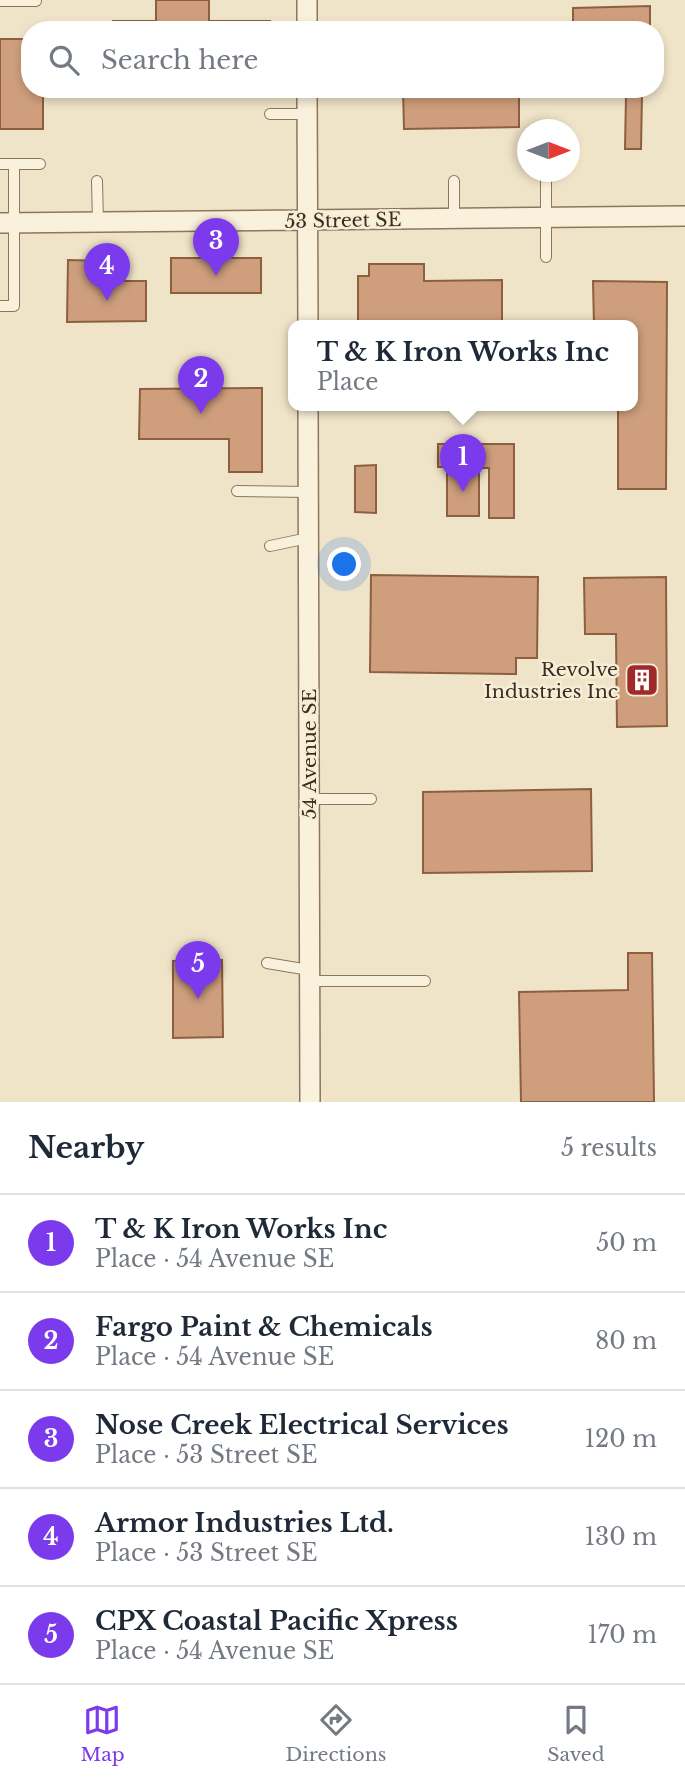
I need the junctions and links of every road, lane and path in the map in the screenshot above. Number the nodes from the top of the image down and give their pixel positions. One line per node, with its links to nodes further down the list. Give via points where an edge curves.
1 (307, 0): 4 (street)
2 (0, 1): 3 (lane)
3 (36, 1)
4 (307, 21)
5 (307, 98): 7 (street)
6 (270, 114): 7 (lane)
7 (307, 114): 17 (street)
8 (0, 164): 9 (lane)
9 (13, 164): 10 (lane); 18 (lane)
10 (40, 164)
11 (97, 181): 19 (lane)
12 (454, 181): 16 (lane)
13 (546, 182): 15 (lane)
14 (685, 216): 15 (street, 53 Street SE)
15 (546, 218): 16 (street, 53 Street SE); 20 (lane)
16 (454, 219): 17 (street, 53 Street SE)
17 (307, 221): 19 (street, 53 Street SE); 22 (street)
18 (7, 223): 19 (street, 53 Street SE); 21 (lane, via 13,306)
19 (98, 223)
20 (546, 257)
21 (0, 306)
22 (308, 320)
23 (308, 411): 25 (street, 54 Avenue SE)
24 (237, 491): 25 (lane)
25 (308, 492): 26 (street, 54 Avenue SE)
26 (308, 538): 27 (lane); 28 (street, 54 Avenue SE)
27 (270, 546)
28 (309, 799): 29 (lane); 31 (street, 54 Avenue SE)
29 (371, 799)
30 (267, 963): 31 (lane)
31 (309, 975): 32 (lane); 33 (street, 54 Avenue SE)
32 (425, 981)
33 (310, 1102)

